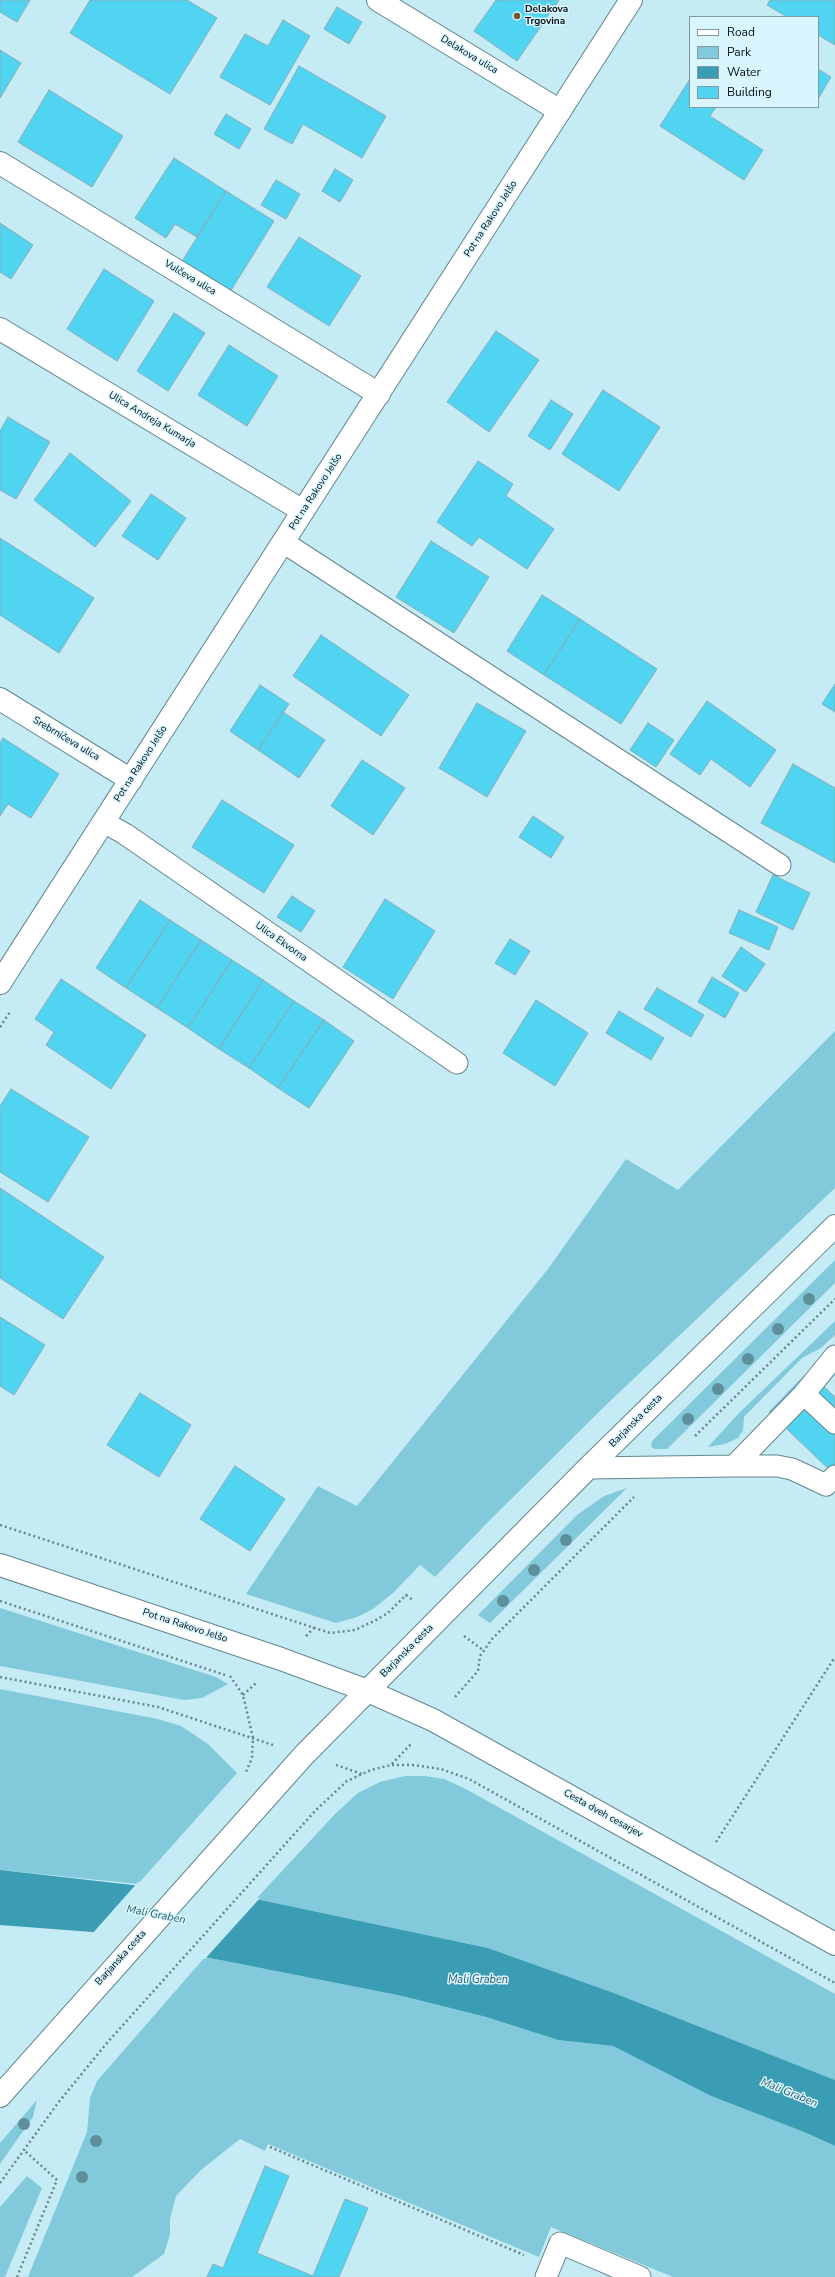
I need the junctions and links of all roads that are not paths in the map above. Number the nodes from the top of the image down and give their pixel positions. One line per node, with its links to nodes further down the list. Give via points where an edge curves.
1 (378, 0): 3 (street, Delakova ulica)
2 (631, 0): 3 (street, Pot na Rakovo Jelšo)
3 (560, 111): 6 (street, Pot na Rakovo Jelšo)
4 (0, 162): 6 (street, Vulčeva ulica)
5 (0, 329): 7 (street, Ulica Andreja Kumarja)
6 (379, 394): 7 (street, Pot na Rakovo Jelšo)
7 (303, 511): 8 (street, Pot na Rakovo Jelšo)
8 (283, 542): 10 (street, Pot na Rakovo Jelšo); 12 (lane)
9 (0, 699): 10 (street, Srebrničeva ulica)
10 (131, 780): 11 (street, Pot na Rakovo Jelšo)
11 (104, 822): 13 (street, Pot na Rakovo Jelšo); 14 (lane, Ulica Ekvorna)
12 (780, 865)
13 (0, 983)
14 (457, 1063)
15 (835, 1226): 20 (street, Barjanska cesta)
16 (835, 1356): 17 (lane)
17 (804, 1394): 18 (lane); 19 (lane)
18 (835, 1423)
19 (734, 1466): 20 (lane); 21 (lane, via 777,1466 792,1469 826,1485)
20 (588, 1468): 23 (street, Barjanska cesta)
21 (835, 1476)
22 (0, 1565): 23 (street, Pot na Rakovo Jelšo, via 281,1659)
23 (368, 1691): 24 (street, Cesta dveh cesarjev, via 433,1720); 25 (street, Barjanska cesta, via 260,1802)
24 (835, 1944)
25 (0, 2096)
26 (548, 2272): 27 (lane, via 560,2243)
27 (640, 2277)

